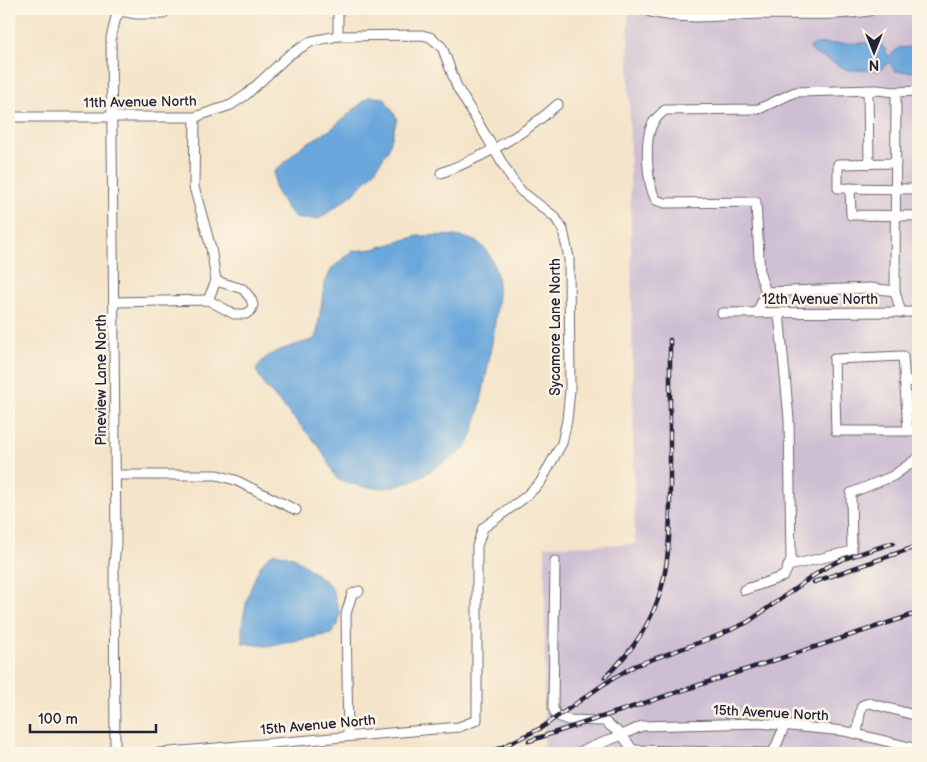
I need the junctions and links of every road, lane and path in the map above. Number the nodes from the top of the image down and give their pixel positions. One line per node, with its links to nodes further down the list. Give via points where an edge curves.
1 (338, 9): 6 (street)
2 (648, 9): 3 (street, via 662,15 706,16 842,15)
3 (869, 9)
4 (122, 10): 5 (street, via 136,14); 12 (street, Pineview Lane North, via 111,38)
5 (163, 14)
6 (338, 36): 13 (street, 11th Avenue North, via 325,37 299,47 246,95 231,105); 14 (street, Sycamore Lane North, via 422,35 437,41 457,87)
7 (868, 90): 9 (street); 15 (street); 25 (street, via 795,92 759,109 665,110 652,123 648,183 656,200 665,203 756,202 760,274)
8 (918, 91): 9 (street)
9 (896, 92): 16 (street)
10 (558, 104): 14 (street, via 526,130)
11 (9, 117): 12 (street, 11th Avenue North)
12 (112, 117): 13 (street, 11th Avenue North); 27 (street, Pineview Lane North)
13 (195, 117): 23 (street, via 194,187 211,248)
14 (494, 149): 17 (street); 45 (street, Sycamore Lane North, via 521,191 555,217 563,230 569,258 570,390 562,443 540,483 479,534)
15 (870, 164): 16 (street); 18 (street, via 838,164 838,188)
16 (896, 164): 19 (street)
17 (441, 173)
18 (850, 188): 19 (street); 21 (street, via 851,215)
19 (896, 189): 20 (street); 21 (street)
20 (918, 189)
21 (896, 216): 22 (street); 24 (street)
22 (918, 216)
23 (216, 281): 26 (street); 26 (street, via 243,289 251,299 251,310 246,314 234,314)
24 (896, 291): 25 (street, via 870,288); 32 (street)
25 (766, 292): 30 (street)
26 (208, 300): 27 (street)
27 (115, 302): 38 (street, Pineview Lane North)
28 (918, 312): 32 (street, 12th Avenue North)
29 (722, 313): 30 (street, 12th Avenue North)
30 (757, 313): 31 (street, 12th Avenue North)
31 (779, 313): 32 (street, 12th Avenue North); 41 (street, via 789,419 791,561)
32 (901, 313)
33 (918, 381): 34 (street)
34 (904, 382): 36 (street); 36 (street, via 903,356 834,359 836,431)
35 (918, 430): 36 (street)
36 (908, 431)
37 (918, 458): 41 (street, via 893,476 851,493 852,551)
38 (116, 475): 39 (street, via 217,475 235,480); 53 (street, Pineview Lane North)
39 (296, 510)
40 (555, 561): 48 (street, via 553,708 556,715 568,720 604,721)
41 (788, 566): 42 (street, via 784,576)
42 (744, 590)
43 (359, 591): 49 (street, via 352,594 346,614)
44 (918, 716): 47 (street, via 869,703 861,708)
45 (477, 720): 49 (street, 15th Avenue North, via 459,727)
46 (785, 725): 47 (street, 15th Avenue North); 48 (street, 15th Avenue North, via 716,722 642,726); 56 (street)
47 (857, 733): 50 (street, 15th Avenue North)
48 (622, 735): 51 (street); 55 (street, 15th Avenue North)
49 (348, 736): 54 (street, 15th Avenue North)
50 (918, 748)
51 (634, 752): 52 (street)
52 (698, 752): 56 (street)
53 (115, 753)
54 (159, 753)
55 (577, 753)
56 (771, 753)

